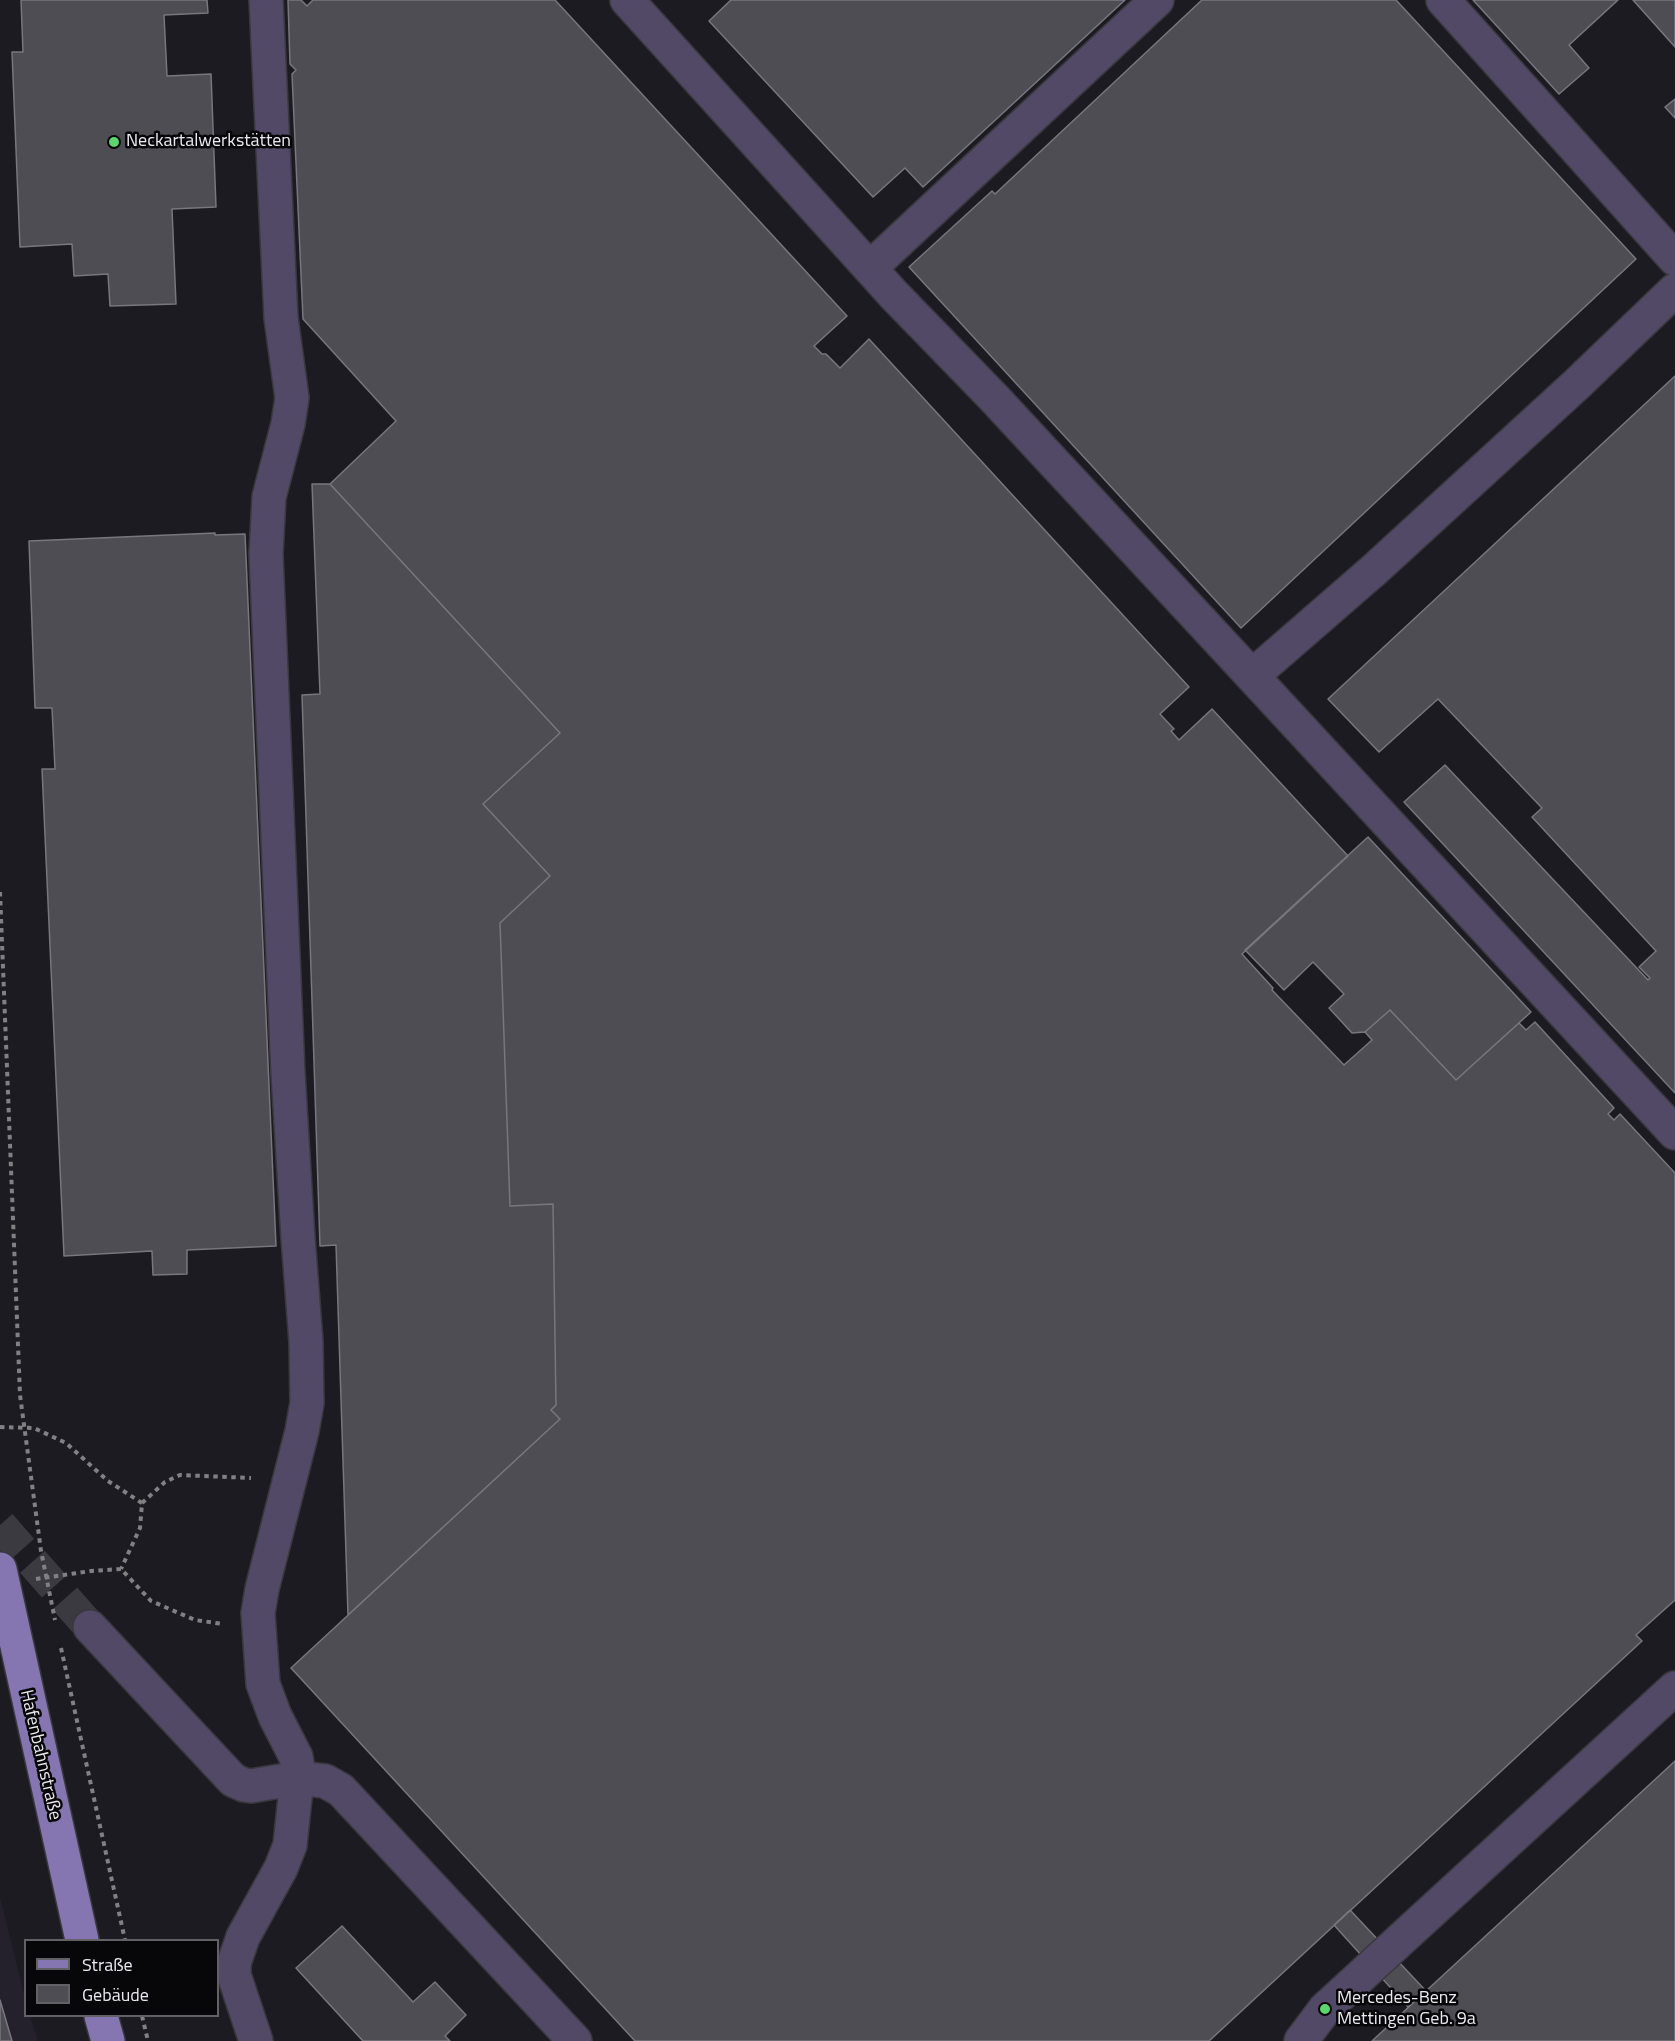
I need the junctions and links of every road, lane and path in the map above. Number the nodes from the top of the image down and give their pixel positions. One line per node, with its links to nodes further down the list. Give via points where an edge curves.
1 (266, 0): 20 (lane, via 282,318 292,398 269,497 266,554 288,1073 307,1403 262,1589)
2 (1157, 0): 6 (lane)
3 (1443, 0): 5 (lane)
4 (640, 4): 6 (lane)
5 (1675, 259)
6 (870, 268): 8 (lane)
7 (1675, 290): 8 (lane, via 1374,570)
8 (1252, 676): 10 (lane)
9 (0, 892): 11 (path)
10 (1675, 1133)
11 (23, 1426): 12 (path); 14 (path, via 66,1443 108,1480); 17 (path)
12 (0, 1427)
13 (251, 1478): 14 (path, via 180,1475 165,1482)
14 (142, 1503): 16 (path, via 140,1528)
15 (0, 1569): 24 (main road, Hafenbahnstraße)
16 (121, 1569): 17 (path); 20 (path, via 151,1601 205,1623)
17 (45, 1577): 18 (path)
18 (56, 1624)
19 (90, 1627): 23 (lane, via 233,1780 250,1786)
20 (258, 1628): 23 (lane, via 263,1684 296,1757)
21 (60, 1645): 25 (path)
22 (1675, 1688): 32 (lane, via 1325,2009)
23 (298, 1778): 30 (lane, via 290,1845 243,1937 234,1963 234,1975); 31 (lane, via 325,1781 341,1790)
24 (82, 1939)
25 (125, 1939)
26 (101, 2017): 28 (main road)
27 (142, 2017): 29 (path)
28 (108, 2041)
29 (147, 2041)
30 (256, 2041)
31 (575, 2041)
32 (1301, 2041)

